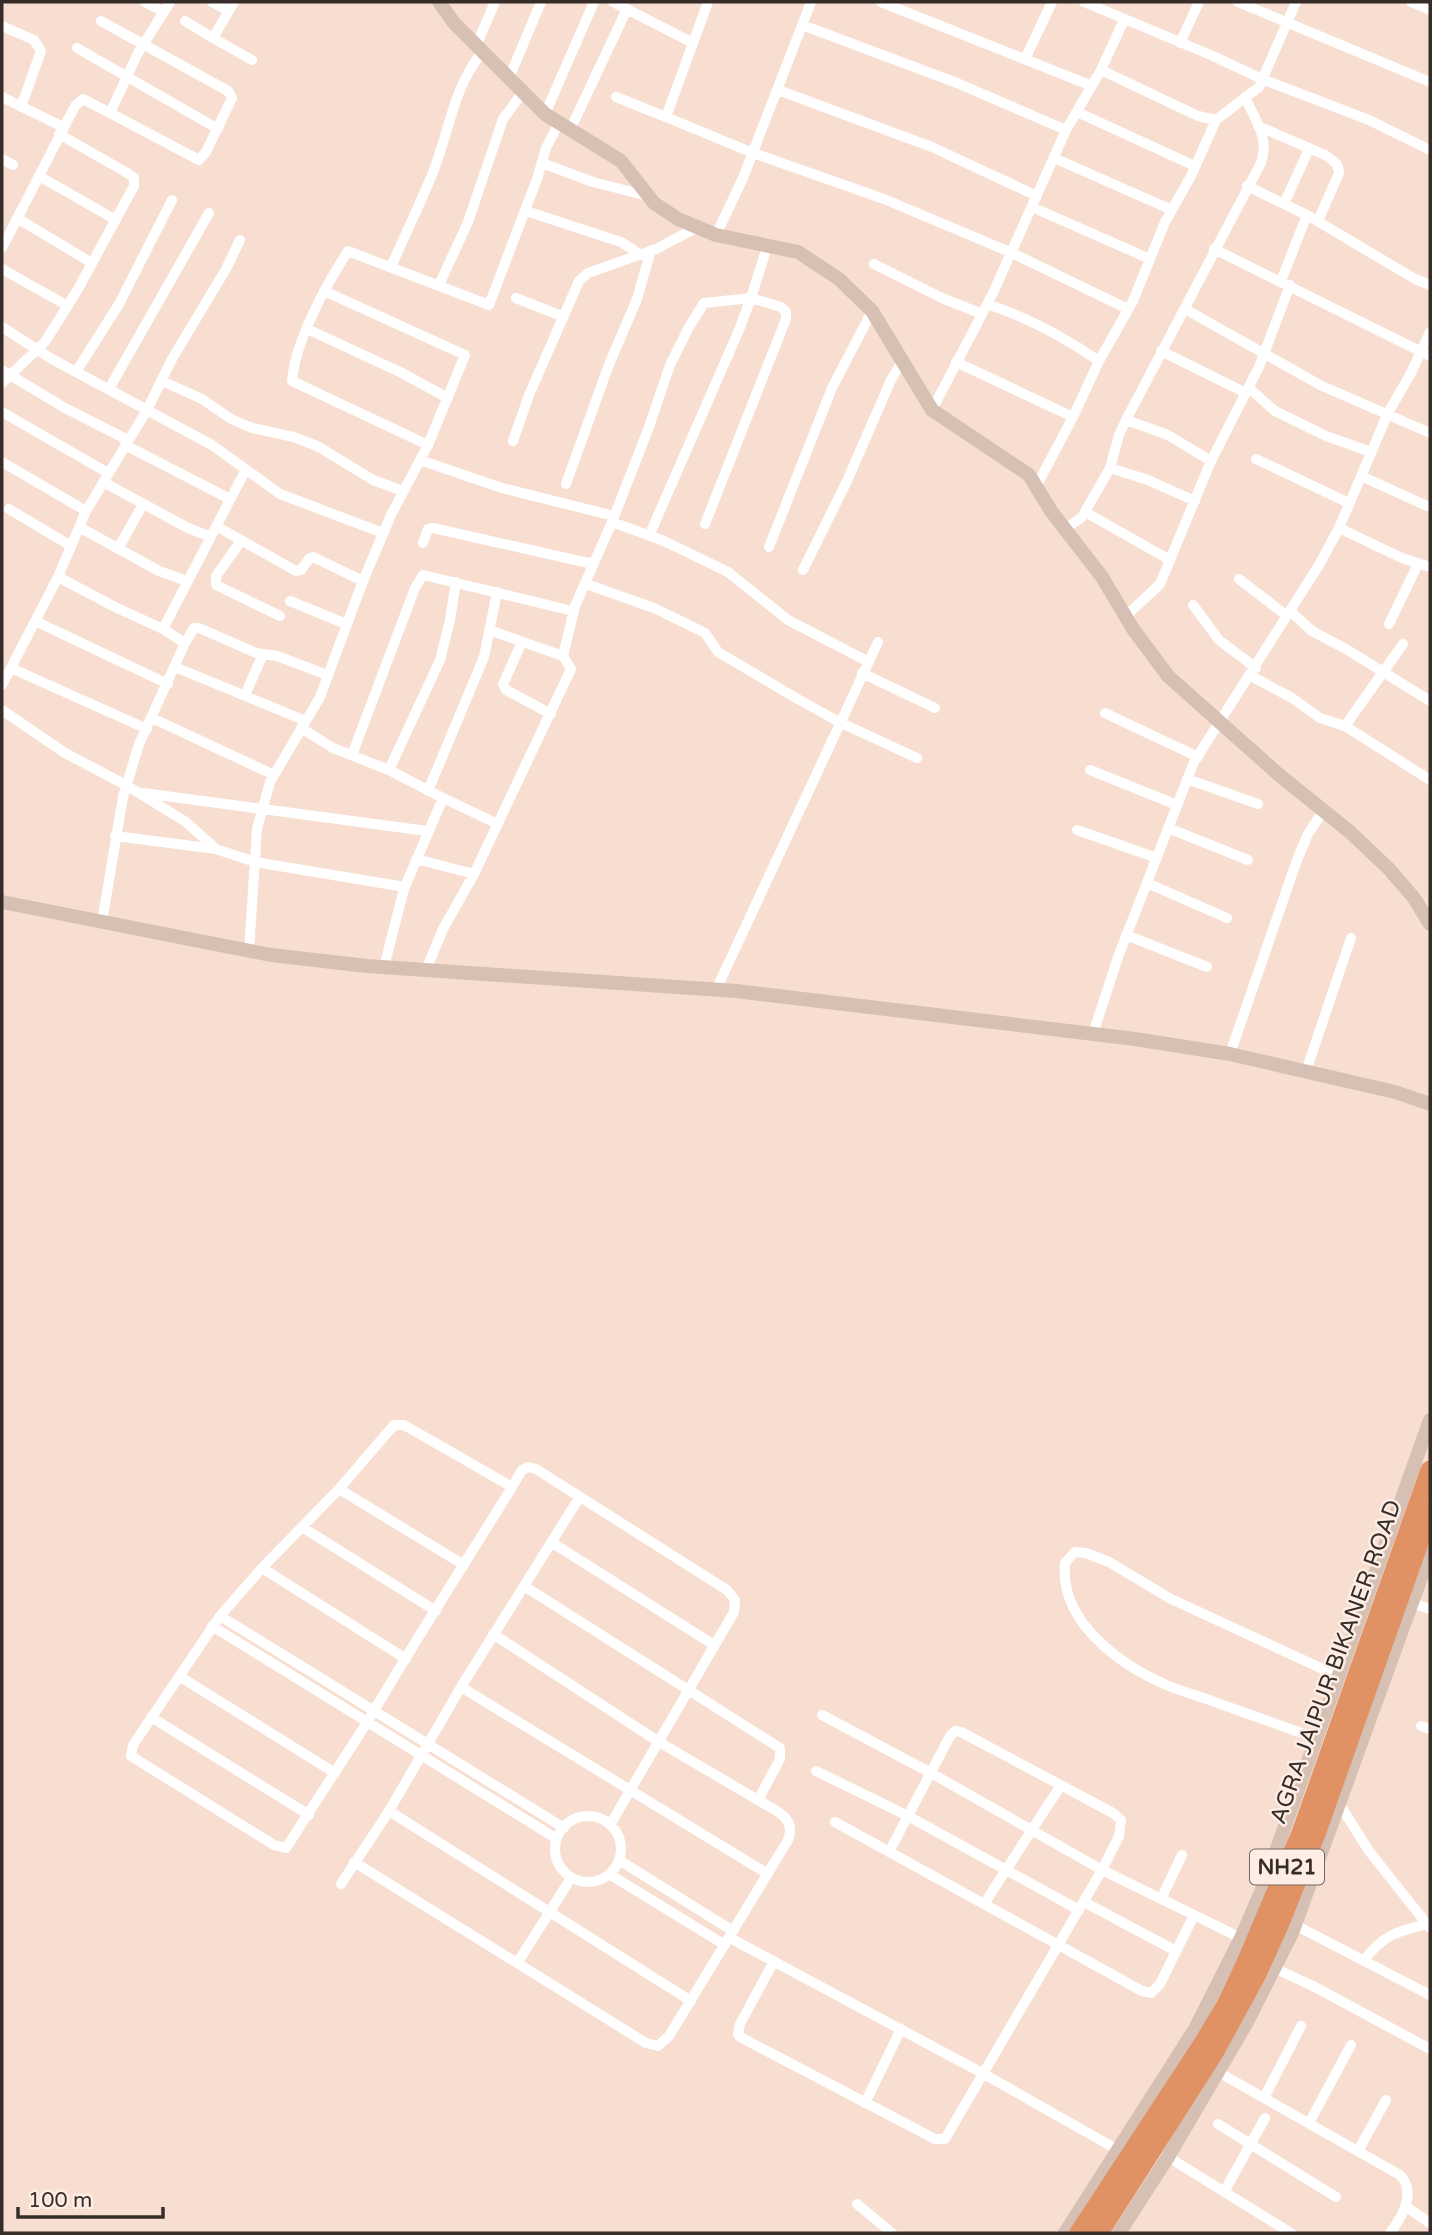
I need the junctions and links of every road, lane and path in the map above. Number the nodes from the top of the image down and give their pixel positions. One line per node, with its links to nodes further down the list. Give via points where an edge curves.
1 (145, 2): 21 (street)
2 (170, 2): 21 (street)
3 (212, 2): 18 (street)
4 (439, 2): 33 (street)
5 (495, 2): 33 (street)
6 (541, 2): 38 (street)
7 (594, 2): 50 (street)
8 (613, 2): 19 (street)
9 (811, 2): 26 (street)
10 (881, 2): 34 (street)
11 (1052, 2): 34 (street)
12 (1084, 2): 22 (street)
13 (1199, 2): 31 (street)
14 (1238, 2): 25 (street)
15 (1296, 2): 25 (street)
16 (1411, 2): 20 (street)
17 (706, 3): 30 (street)
18 (232, 6): 28 (street)
19 (627, 9): 30 (street); 53 (street)
20 (1430, 10)
21 (164, 12): 29 (street)
22 (1124, 20): 31 (street); 36 (street)
23 (101, 21): 29 (street)
24 (185, 22): 28 (street)
25 (1288, 22): 39 (street); 40 (street)
26 (802, 25): 42 (street); 56 (street)
27 (2, 26): 47 (street, via 34,40 41,51)
28 (213, 38): 35 (street)
29 (145, 43): 37 (street); 55 (street, via 231,94)
30 (693, 43): 51 (street)
31 (1180, 43): 39 (street)
32 (77, 48): 37 (street)
33 (479, 49): 38 (street); 90 (street)
34 (1025, 59): 41 (street)
35 (252, 60)
36 (1101, 70): 41 (street); 52 (street, via 1198,116)
37 (127, 78): 49 (street); 55 (street)
38 (509, 78): 43 (street)
39 (1262, 79): 46 (street); 59 (street, via 1369,120)
40 (1430, 82)
41 (1092, 86): 48 (street)
42 (778, 90): 60 (street); 68 (street, via 932,147)
43 (523, 92): 50 (street); 93 (street, via 503,119 468,222)
44 (2, 97): 47 (street)
45 (616, 97): 51 (street)
46 (1245, 97): 52 (street); 54 (street)
47 (21, 107): 57 (street)
48 (1077, 112): 56 (street); 65 (street)
49 (110, 113): 55 (street, via 199,160); 57 (street, via 83,99)
50 (545, 114): 53 (street)
51 (666, 117): 60 (street)
52 (1216, 120): 65 (street)
53 (565, 126): 63 (street, via 546,148); 69 (street, via 621,161)
54 (1258, 127): 58 (street); 67 (street, via 1265,150)
55 (218, 129)
56 (1066, 130): 61 (street)
57 (61, 131): 66 (street); 78 (street, via 134,178)
58 (1309, 149): 71 (street); 77 (street, via 1339,167)
59 (1430, 150)
60 (753, 153): 80 (street); 86 (street, via 884,199)
61 (1054, 158): 68 (street); 73 (street)
62 (2, 159): 64 (street)
63 (541, 163): 69 (street); 74 (street)
64 (13, 165)
65 (1195, 166): 73 (street)
66 (39, 176): 76 (street); 78 (street)
67 (1247, 186): 71 (street); 84 (street)
68 (1037, 195): 72 (street)
69 (648, 196): 79 (street, via 678,219)
70 (172, 200): 114 (street, via 119,304)
71 (1284, 204): 77 (street)
72 (1032, 207): 86 (street); 87 (street)
73 (1172, 210): 87 (street)
74 (526, 211): 85 (street); 93 (street, via 489,305)
75 (209, 213): 117 (street)
76 (17, 218): 83 (street); 88 (street)
77 (1312, 218): 92 (street); 94 (street)
78 (116, 219): 88 (street)
79 (698, 227): 80 (street); 85 (street)
80 (716, 235): 82 (street)
81 (240, 240): 116 (street)
82 (767, 247): 97 (street); 102 (street, via 798,252 839,279)
83 (2, 248)
84 (1214, 249): 92 (street); 101 (street)
85 (646, 252): 103 (street, via 583,277); 139 (street, via 637,299)
86 (1010, 252): 99 (street); 100 (street)
87 (1150, 259): 100 (street)
88 (92, 263): 98 (street)
89 (874, 264): 99 (street, via 942,298)
90 (391, 267): 93 (street); 95 (street, via 348,251)
91 (2, 269): 98 (street)
92 (1285, 283): 109 (street); 110 (street)
93 (439, 285)
94 (1430, 285)
95 (324, 291): 105 (street); 119 (street, via 465,355)
96 (516, 298): 103 (street)
97 (751, 298): 150 (street, via 705,303 689,327 670,365); 151 (street, via 782,307 786,319); 157 (street)
98 (68, 306): 107 (street)
99 (984, 309): 112 (street, via 1012,312); 113 (street)
100 (1128, 309): 112 (street)
101 (1185, 309): 108 (street); 109 (street)
102 (872, 311): 111 (street); 161 (street, via 832,388)
103 (564, 317): 127 (street)
104 (2, 327): 107 (street)
105 (307, 329): 119 (street); 129 (street, via 292,381)
106 (1430, 332): 110 (street)
107 (36, 350): 114 (street); 115 (street)
108 (1161, 351): 118 (street); 125 (street)
109 (1264, 353): 118 (street); 123 (street, via 1320,385)
110 (1426, 354): 123 (street)
111 (903, 360): 121 (street); 167 (street)
112 (1099, 361): 124 (street)
113 (956, 362): 121 (street); 124 (street)
114 (76, 372): 117 (street)
115 (4, 376): 128 (street)
116 (162, 381): 120 (street); 141 (street, via 202,399 231,419 319,447 373,480)
117 (109, 388): 120 (street)
118 (1247, 391): 130 (street, via 1275,411); 133 (street)
119 (448, 398): 129 (street)
120 (147, 410): 128 (street); 136 (street, via 212,445)
121 (932, 410): 140 (street, via 1029,475)
122 (2, 412): 138 (street)
123 (1388, 414): 126 (street); 130 (street)
124 (1073, 417): 140 (street)
125 (1126, 420): 133 (street, via 1168,435); 135 (street)
126 (1430, 433)
127 (513, 441)
128 (126, 442): 138 (street); 142 (street)
129 (428, 445): 132 (street)
130 (1371, 452): 137 (street)
131 (1256, 459): 144 (street)
132 (420, 460): 141 (street); 150 (street)
133 (1211, 461): 143 (street)
134 (2, 462): 148 (street)
135 (1110, 468): 143 (street); 149 (street)
136 (245, 471): 142 (street); 156 (street, via 280,494)
137 (1361, 476): 144 (street); 146 (street)
138 (105, 477): 145 (street); 148 (street)
139 (566, 484)
140 (1036, 487): 154 (street)
141 (403, 491): 156 (street)
142 (230, 499): 155 (street)
143 (1195, 501): 163 (street)
144 (1349, 503): 153 (street)
145 (142, 504): 155 (street, via 188,528); 162 (street)
146 (1427, 506)
147 (9, 509): 160 (street)
148 (86, 511): 152 (street)
149 (1085, 512): 154 (street); 163 (street)
150 (613, 519): 157 (street); 164 (street)
151 (705, 524)
152 (79, 527): 160 (street); 162 (street)
153 (1339, 528): 165 (street); 178 (street)
154 (1065, 529): 180 (street)
155 (213, 532): 158 (street); 171 (street)
156 (383, 533): 170 (street)
157 (649, 536): 192 (street, via 728,572 788,620)
158 (242, 541): 170 (street, via 296,571 313,557); 179 (street, via 216,576 216,585)
159 (423, 543): 164 (street, via 433,527)
160 (71, 546): 168 (street)
161 (769, 547)
162 (118, 549): 171 (street)
163 (1170, 560): 180 (street, via 1160,584)
164 (593, 564): 173 (street)
165 (1418, 564): 166 (street); 183 (street)
166 (1430, 567)
167 (803, 570)
168 (58, 577): 181 (street); 184 (street)
169 (1239, 579): 178 (street)
170 (363, 580): 182 (street)
171 (187, 581): 184 (street)
172 (456, 582): 174 (street); 212 (street, via 429,575 419,579); 215 (street, via 440,660)
173 (586, 584): 177 (street); 207 (street, via 697,629 718,652)
174 (496, 592): 177 (street); 185 (street)
175 (290, 601): 182 (street)
176 (1193, 605): 195 (street, via 1219,640)
177 (573, 611): 191 (street)
178 (1288, 613): 195 (street); 196 (street)
179 (280, 616)
180 (1126, 617): 209 (street, via 1168,676)
181 (35, 621): 194 (street); 199 (street)
182 (346, 624): 198 (street)
183 (1389, 624)
184 (163, 629): 188 (street)
185 (489, 630): 186 (street); 221 (street, via 477,677)
186 (522, 642): 191 (street); 206 (street, via 503,684)
187 (878, 642): 192 (street)
188 (184, 643): 190 (street, via 194,628 199,628); 193 (street)
189 (1403, 644): 196 (street)
190 (263, 654): 198 (street); 201 (street)
191 (563, 656): 206 (street, via 571,668)
192 (867, 661): 197 (street)
193 (175, 667): 199 (street); 201 (street)
194 (11, 668): 200 (street); 208 (street)
195 (1253, 672): 209 (street); 211 (street, via 1320,718)
196 (1382, 672): 202 (street); 211 (street)
197 (862, 673): 203 (street); 207 (street)
198 (327, 675): 210 (street)
199 (168, 684): 208 (street)
200 (2, 685)
201 (245, 695): 210 (street)
202 (1429, 697)
203 (935, 708)
204 (2, 710): 220 (street, via 65,753)
205 (1105, 713): 213 (street)
206 (551, 714): 227 (street)
207 (839, 722): 214 (street); 250 (street)
208 (149, 723): 217 (street); 220 (street)
209 (1219, 723): 213 (street); 226 (street)
210 (303, 724): 212 (street, via 333,748); 217 (street)
211 (1345, 726): 219 (street)
212 (352, 755): 215 (street)
213 (1198, 757): 218 (street)
214 (917, 758)
215 (389, 771): 221 (street)
216 (1090, 771): 224 (street)
217 (274, 775): 225 (street)
218 (1188, 779): 223 (street); 224 (street)
219 (1430, 780)
220 (131, 789): 225 (street); 231 (street); 232 (street, via 186,822)
221 (428, 791): 222 (street)
222 (443, 798): 227 (street); 230 (street)
223 (1258, 804)
224 (1177, 805): 228 (street)
225 (262, 809): 230 (street); 236 (street)
226 (1323, 811): 243 (street, via 1389,869); 252 (street, via 1297,860)
227 (498, 824): 237 (street)
228 (1168, 828): 233 (street); 235 (street)
229 (1077, 830): 233 (street)
230 (427, 831): 234 (street)
231 (115, 836): 232 (street); 242 (street)
232 (216, 849): 236 (street)
233 (1157, 858): 238 (street)
234 (416, 859): 237 (street); 239 (street)
235 (1248, 860)
236 (255, 862): 239 (street); 246 (street)
237 (474, 874): 249 (street)
238 (1147, 883): 241 (street); 244 (street)
239 (405, 887): 247 (street)
240 (2, 902): 242 (street)
241 (1227, 918)
242 (102, 922): 246 (street)
243 (1430, 924)
244 (1126, 935): 248 (street); 251 (street)
245 (1351, 937): 253 (street)
246 (248, 951): 247 (street)
247 (384, 967): 249 (street)
248 (1208, 967)
249 (426, 970): 250 (street)
250 (716, 990): 251 (street)
251 (1093, 1034): 252 (street)
252 (1230, 1054): 253 (street)
253 (1306, 1071): 254 (street)
254 (1430, 1104)
255 (1430, 1420): 276 (street)
256 (1430, 1470): 345 (highway, AGRA JAIPUR BIKANER ROAD / NH21, via 1267,1916 1226,2005)
257 (512, 1487): 258 (street, via 398,1424); 259 (street, via 528,1467); 264 (street)
258 (339, 1489): 261 (street); 264 (street)
259 (579, 1498): 262 (street); 273 (street, via 733,1596 736,1605)
260 (1430, 1513): 354 (highway, AGRA JAIPUR BIKANER ROAD / NH21, via 1315,1834 1257,1974 1213,2053)
261 (302, 1527): 265 (street); 269 (street)
262 (551, 1542): 266 (street); 273 (street)
263 (1430, 1553): 267 (street)
264 (464, 1565): 269 (street)
265 (262, 1567): 270 (street); 274 (street)
266 (524, 1586): 272 (street); 278 (street)
267 (1412, 1603): 268 (street); 293 (street)
268 (1430, 1609)
269 (436, 1611): 274 (street)
270 (220, 1616): 271 (street); 279 (street)
271 (212, 1626): 275 (street); 282 (street)
272 (493, 1634): 277 (street); 284 (street)
273 (714, 1645): 278 (street)
274 (406, 1659): 279 (street)
275 (179, 1676): 281 (street); 288 (street)
276 (1338, 1676): 283 (street); 283 (street, via 1182,1605 1094,1555 1075,1552 1065,1563 1066,1591 1073,1608 1111,1652 1169,1686)
277 (461, 1686): 285 (street); 291 (street)
278 (690, 1690): 284 (street); 292 (street, via 780,1748 780,1759)
279 (374, 1710): 282 (street); 285 (street)
280 (821, 1715): 289 (street)
281 (151, 1717): 295 (street); 295 (street, via 133,1745 135,1760 279,1847 290,1845)
282 (368, 1721): 286 (street); 288 (street)
283 (1316, 1738): 320 (street)
284 (659, 1742): 291 (street); 292 (street)
285 (427, 1744): 286 (street); 299 (street)
286 (421, 1754): 294 (street); 301 (street)
287 (816, 1772): 296 (street)
288 (335, 1773): 295 (street)
289 (931, 1773): 290 (street, via 950,1736 958,1731); 296 (street); 300 (street)
290 (1061, 1785): 300 (street); 307 (street, via 1121,1820 1119,1836)
291 (629, 1792): 298 (street); 309 (street)
292 (758, 1800): 309 (street, via 788,1819 791,1828)
293 (1340, 1805): 317 (street); 318 (street, via 1369,1851)
294 (389, 1811): 305 (street); 315 (street)
295 (309, 1815)
296 (908, 1815): 302 (street); 306 (street)
297 (835, 1822): 302 (street)
298 (610, 1825): 299 (street, via 586,1817); 304 (street, via 620,1841)
299 (564, 1828): 301 (street)
300 (1032, 1829): 306 (street); 307 (street)
301 (557, 1839): 310 (street, via 556,1858)
302 (889, 1852): 313 (street)
303 (1182, 1855): 312 (street)
304 (619, 1860): 308 (street); 319 (street)
305 (354, 1862): 311 (street); 325 (street)
306 (1006, 1868): 313 (street); 314 (street)
307 (1102, 1870): 312 (street); 314 (street)
308 (609, 1874): 310 (street, via 590,1882); 319 (street)
309 (768, 1874): 319 (street)
310 (571, 1878): 315 (street)
311 (341, 1884)
312 (1161, 1899): 316 (street)
313 (984, 1904): 321 (street)
314 (1082, 1906): 321 (street); 322 (street)
315 (549, 1913): 325 (street); 328 (street)
316 (1194, 1915): 320 (street); 322 (street)
317 (1294, 1925): 323 (street); 326 (street)
318 (1429, 1926): 323 (street, via 1379,1941)
319 (729, 1938): 324 (street); 328 (street)
320 (1241, 1938): 342 (street, via 1195,2029)
321 (1059, 1945): 322 (street, via 1148,1993 1160,1984); 334 (street)
322 (1176, 1951)
323 (1364, 1960): 327 (street)
324 (774, 1961): 330 (street); 337 (street, via 738,2034)
325 (518, 1962): 328 (street, via 653,2046 664,2043)
326 (1274, 1968): 332 (street); 333 (street)
327 (1430, 1995)
328 (691, 2001)
329 (1301, 2026): 335 (street)
330 (901, 2029): 334 (street); 337 (street)
331 (1351, 2045): 339 (street)
332 (1430, 2049)
333 (1218, 2072): 335 (street); 344 (street)
334 (984, 2074): 337 (street, via 942,2141); 342 (street)
335 (1264, 2098): 339 (street)
336 (1386, 2100): 343 (street)
337 (865, 2103)
338 (1265, 2118): 341 (street)
339 (1309, 2123): 343 (street)
340 (1218, 2124): 341 (street)
341 (1251, 2146): 346 (street); 347 (street)
342 (1118, 2150): 345 (street)
343 (1363, 2154): 349 (street, via 1400,2175 1407,2186)
344 (1168, 2157): 346 (street); 355 (street)
345 (1105, 2183): 352 (street); 353 (highway, AGRA JAIPUR BIKANER ROAD / NH21)
346 (1224, 2192): 356 (street)
347 (1336, 2197)
348 (857, 2204): 351 (street)
349 (1405, 2206): 350 (street); 357 (street)
350 (1430, 2223)
351 (891, 2233)
352 (1065, 2233)
353 (1079, 2233)
354 (1099, 2233)
355 (1119, 2233)
356 (1291, 2233)
357 (1390, 2233)

